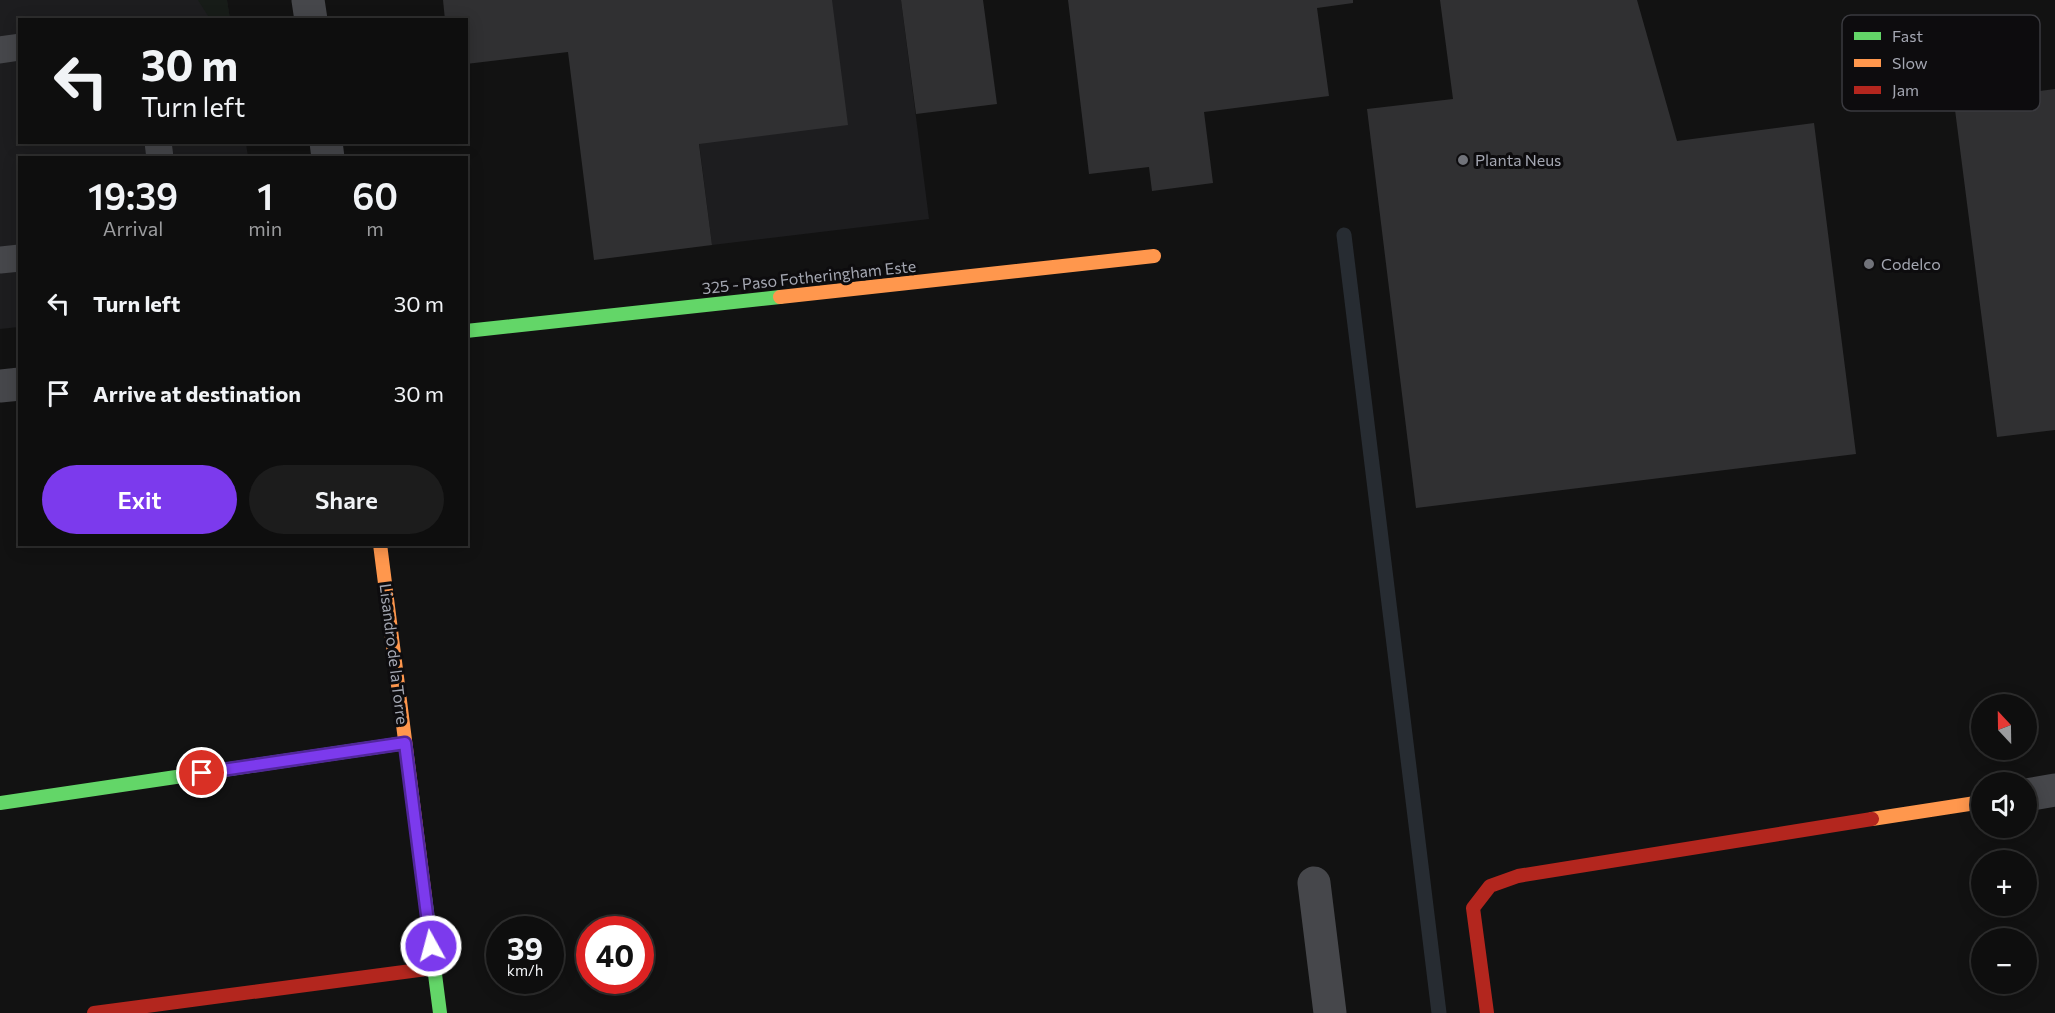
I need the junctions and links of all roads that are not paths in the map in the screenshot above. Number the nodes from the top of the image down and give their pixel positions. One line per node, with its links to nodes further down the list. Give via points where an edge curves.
1 (308, 0): 2 (street)
2 (311, 18)
3 (18, 47): 4 (lane)
4 (0, 50)
5 (1154, 256): 8 (street, 325 - Paso Fotheringham Este)
6 (18, 258): 7 (lane)
7 (0, 260)
8 (468, 331)
9 (18, 384): 10 (street)
10 (0, 386)
11 (380, 546): 12 (street, Lisandro de la Torre)
12 (405, 743): 15 (street); 18 (street, Lisandro de la Torre)
13 (2055, 790): 14 (street)
14 (2037, 793)
15 (0, 803)
16 (1971, 804): 22 (street, via 1518,876 1490,886 1473,908)
17 (1314, 884): 21 (street)
18 (434, 968): 19 (street); 20 (street, Lisandro de la Torre)
19 (94, 1013)
20 (440, 1013)
21 (1330, 1013)
22 (1487, 1013)

